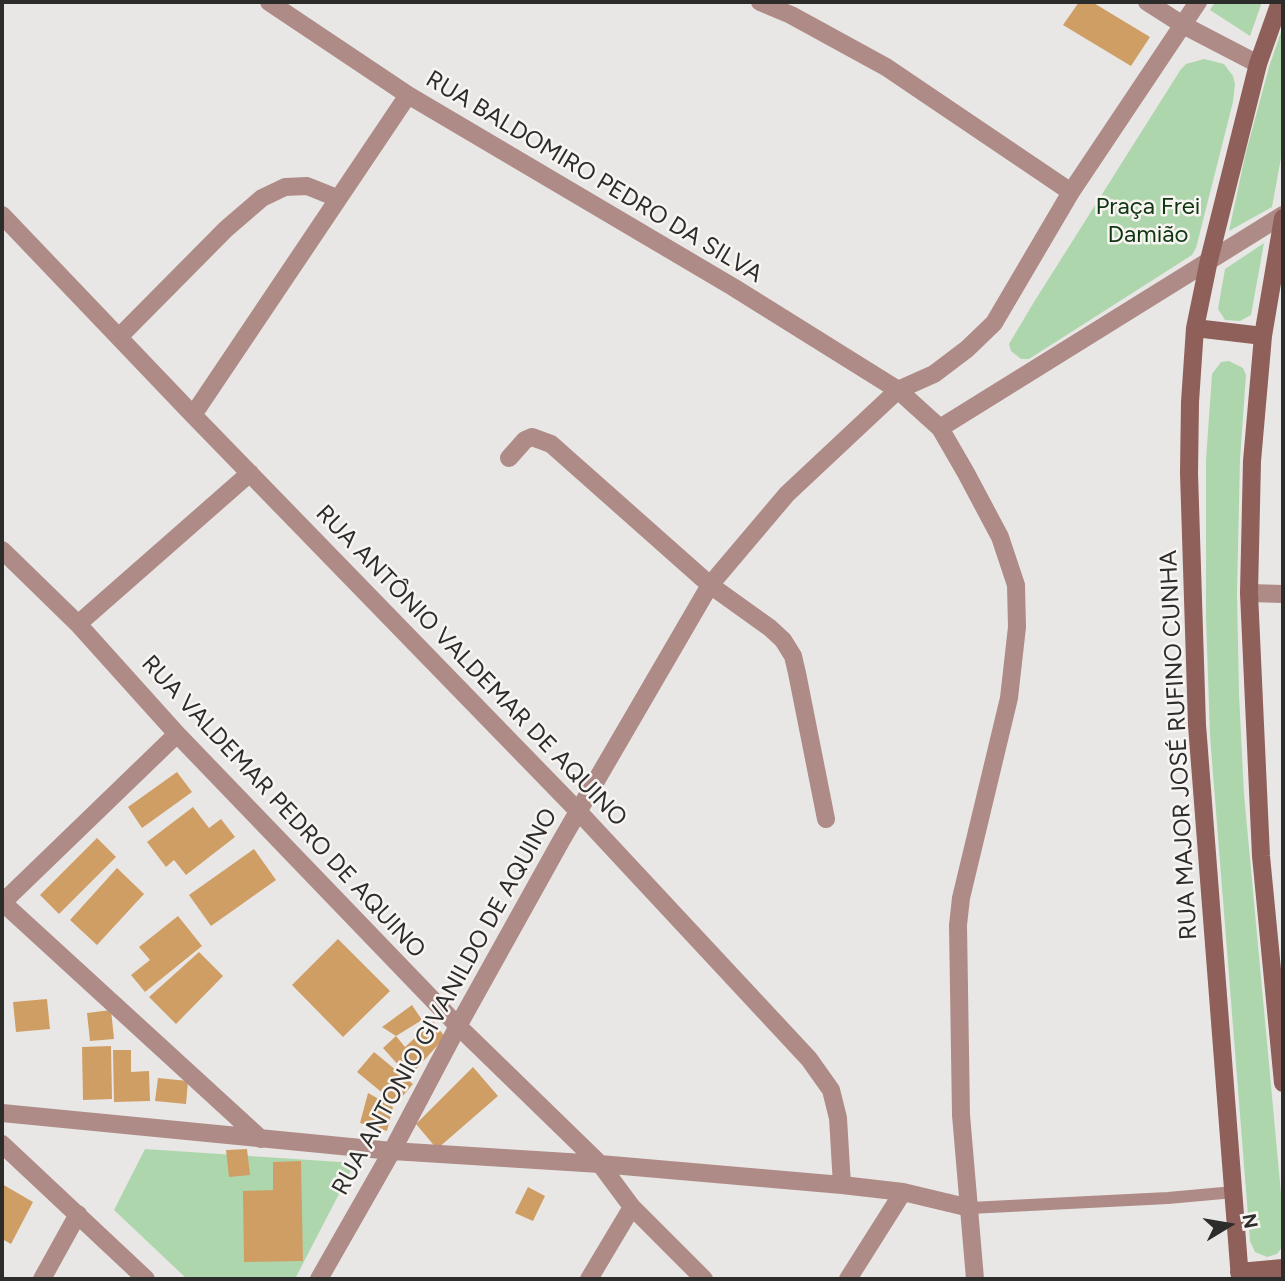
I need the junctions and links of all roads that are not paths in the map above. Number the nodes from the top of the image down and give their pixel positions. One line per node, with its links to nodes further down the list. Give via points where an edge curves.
1 (760, 2): 9 (street, via 886,67)
2 (1147, 2): 6 (street)
3 (1198, 2): 6 (street)
4 (1280, 2): 7 (main road, RUA MAJOR JOSÉ RUFINO CUNHA)
5 (276, 4): 8 (street, RUA BALDOMIRO PEDRO DA SILVA)
6 (1183, 25): 7 (street); 9 (street)
7 (1258, 64): 13 (main road, RUA MAJOR JOSÉ RUFINO CUNHA)
8 (408, 95): 10 (street); 17 (street, RUA BALDOMIRO PEDRO DA SILVA)
9 (1071, 192): 17 (street, via 993,323 934,374)
10 (337, 198): 16 (street, via 307,186 285,187 262,198); 18 (street)
11 (2, 215): 16 (street, RUA ANTÔNIO VALDEMAR DE AQUINO)
12 (1283, 217): 13 (street); 15 (main road)
13 (1209, 260): 14 (main road, RUA MAJOR JOSÉ RUFINO CUNHA); 19 (street)
14 (1195, 328): 15 (main road); 40 (main road, RUA MAJOR JOSÉ RUFINO CUNHA, via 1189,474 1197,725)
15 (1263, 336): 24 (main road, via 1252,461)
16 (119, 337): 18 (street, RUA ANTÔNIO VALDEMAR DE AQUINO)
17 (898, 390): 19 (street, RUA BALDOMIRO PEDRO DA SILVA); 23 (street, RUA ANTONIO GIVANILDO DE AQUINO, via 787,494)
18 (193, 415): 21 (street, RUA ANTÔNIO VALDEMAR DE AQUINO)
19 (940, 428): 42 (street, RUA BALDOMIRO PEDRO DA SILVA, via 1000,537 1016,585 1017,627 1009,698 958,925 961,1115)
20 (509, 458): 23 (street, via 532,437 551,444)
21 (250, 473): 26 (street); 28 (street, RUA ANTÔNIO VALDEMAR DE AQUINO)
22 (2, 550): 26 (street, RUA VALDEMAR PEDRO DE AQUINO)
23 (710, 585): 28 (street, RUA ANTONIO GIVANILDO DE AQUINO); 29 (street, via 770,628 793,656)
24 (1248, 593): 25 (street); 32 (main road, via 1261,856)
25 (1283, 594)
26 (78, 624): 27 (street, RUA VALDEMAR PEDRO DE AQUINO)
27 (177, 734): 30 (street); 31 (street, RUA VALDEMAR PEDRO DE AQUINO)
28 (578, 811): 31 (street, RUA ANTONIO GIVANILDO DE AQUINO); 38 (street, RUA ANTÔNIO VALDEMAR DE AQUINO, via 809,1059 831,1090 838,1118)
29 (826, 819)
30 (2, 903): 34 (street)
31 (458, 1026): 36 (street, RUA ANTONIO GIVANILDO DE AQUINO); 37 (street, RUA VALDEMAR PEDRO DE AQUINO)
32 (1283, 1083)
33 (2, 1114): 34 (street)
34 (261, 1139): 36 (street)
35 (2, 1144): 43 (street)
36 (392, 1151): 37 (street); 48 (street, RUA ANTONIO GIVANILDO DE AQUINO)
37 (600, 1164): 38 (street); 41 (street, RUA VALDEMAR PEDRO DE AQUINO)
38 (842, 1185): 39 (street)
39 (903, 1192): 42 (street); 51 (street)
40 (1234, 1192): 42 (lane); 45 (main road, RUA MAJOR JOSÉ RUFINO CUNHA)
41 (632, 1207): 49 (street); 50 (street, RUA VALDEMAR PEDRO DE AQUINO)
42 (970, 1208): 52 (street, RUA BALDOMIRO PEDRO DA SILVA)
43 (78, 1214): 46 (street); 47 (street)
44 (1283, 1268): 45 (main road)
45 (1239, 1276)
46 (42, 1279)
47 (146, 1279)
48 (319, 1279)
49 (589, 1279)
50 (704, 1279)
51 (848, 1279)
52 (975, 1279)

